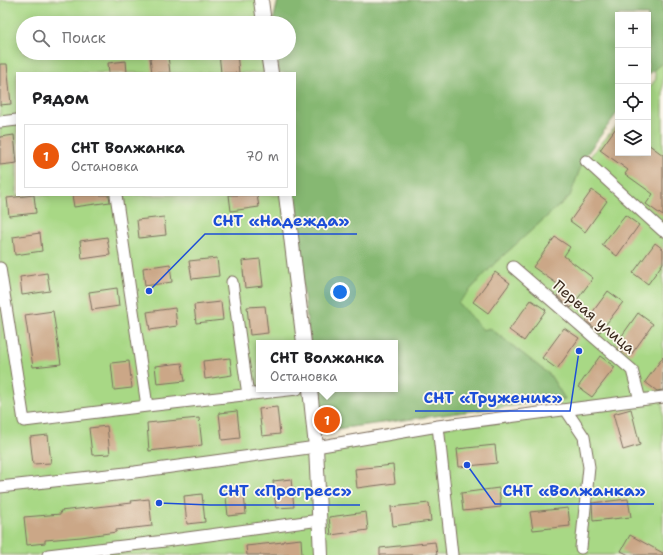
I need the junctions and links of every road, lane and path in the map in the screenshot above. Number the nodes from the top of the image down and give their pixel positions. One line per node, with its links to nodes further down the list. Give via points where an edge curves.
1 (261, 0): 2 (street)
2 (263, 16)
3 (269, 60): 4 (street)
4 (271, 72)
5 (16, 120): 6 (street)
6 (0, 122)
7 (586, 161): 10 (street)
8 (116, 196): 20 (street)
9 (286, 196): 14 (street)
10 (663, 231)
11 (513, 267): 19 (street, Первая улица, via 632,370)
12 (0, 268): 20 (street, via 24,421)
13 (232, 282): 17 (street)
14 (304, 340)
15 (273, 392): 17 (street)
16 (310, 392): 23 (street)
17 (248, 395): 20 (street)
18 (663, 397): 19 (street)
19 (640, 400): 21 (street)
20 (147, 406)
21 (566, 410): 22 (street); 26 (street, via 584,437 589,467)
22 (438, 426): 23 (street); 29 (street)
23 (316, 447): 24 (street, via 135,472); 25 (street)
24 (0, 487)
25 (320, 520): 27 (street); 28 (street)
26 (581, 548)
27 (48, 555)
28 (321, 555)
29 (452, 555)

